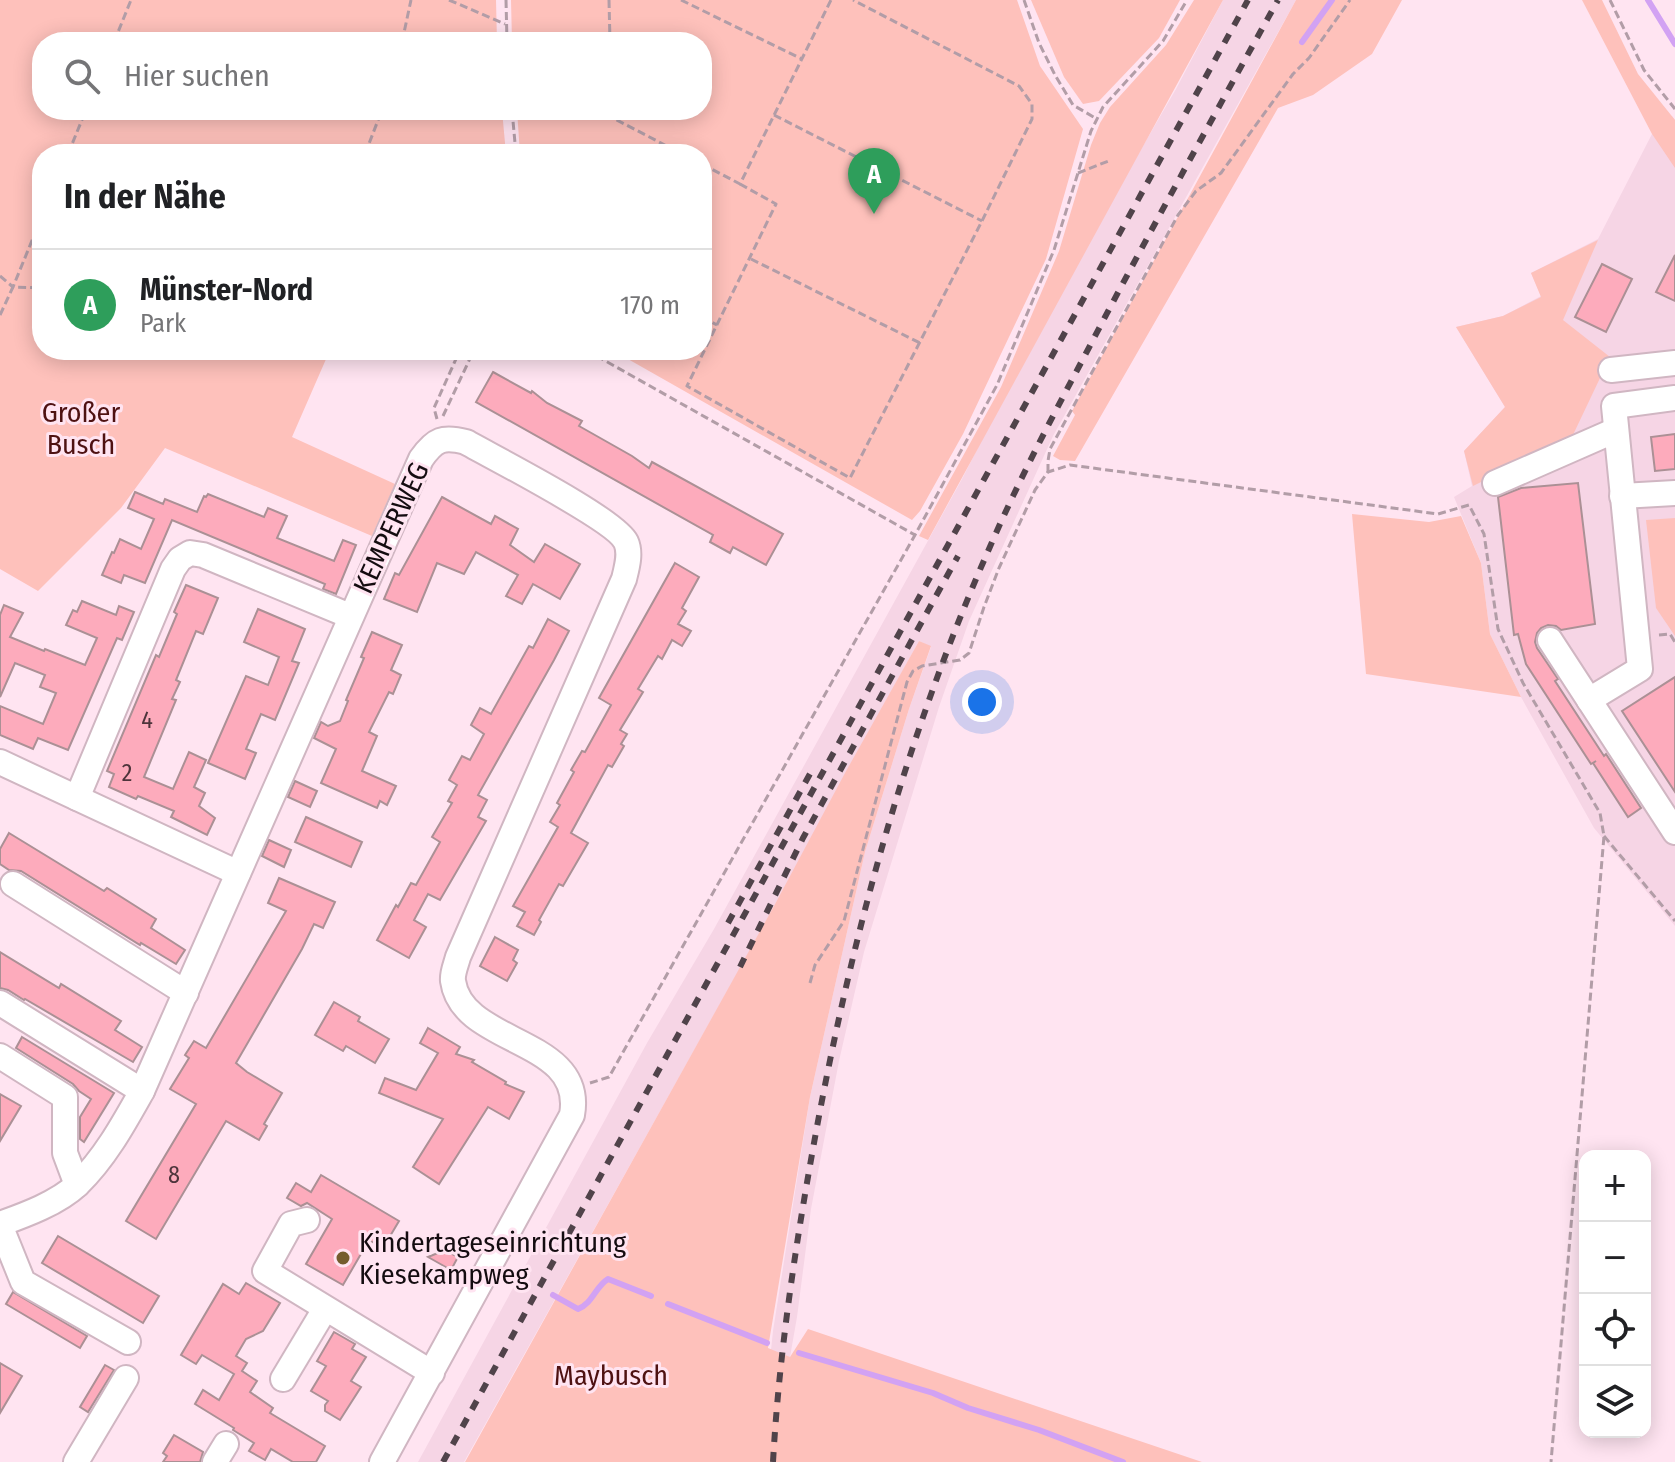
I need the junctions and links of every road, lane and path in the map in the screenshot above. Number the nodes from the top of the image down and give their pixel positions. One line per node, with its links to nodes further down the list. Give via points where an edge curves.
1 (131, 0): 14 (path)
2 (411, 0): 15 (path)
3 (449, 0): 13 (path)
4 (506, 0): 13 (path)
5 (609, 0): 17 (path)
6 (681, 0): 18 (path)
7 (831, 0): 18 (path)
8 (853, 0): 34 (path, via 1019,86 1032,104 1032,119)
9 (1024, 0): 21 (path, via 1039,43 1073,105)
10 (1187, 0): 21 (path, via 1163,41)
11 (1350, 0): 53 (path, via 1221,173 1196,191 1178,215 1050,449)
12 (1610, 0): 19 (path, via 1644,70)
13 (505, 24): 16 (path)
14 (118, 32)
15 (404, 32)
16 (506, 32)
17 (610, 32)
18 (802, 59): 20 (path)
19 (1675, 109)
20 (774, 115): 33 (path); 34 (path)
21 (1097, 119): 32 (path)
22 (82, 120): 26 (path)
23 (378, 120): 27 (path)
24 (513, 120): 28 (path)
25 (617, 120): 29 (path)
26 (72, 144)
27 (369, 144)
28 (515, 144)
29 (663, 144)
30 (1111, 160): 32 (path)
31 (712, 169): 33 (path)
32 (1078, 173): 57 (path, via 1054,250 997,385)
33 (740, 184): 36 (path, via 776,204)
34 (982, 221): 44 (path)
35 (32, 240): 38 (path)
36 (750, 258): 42 (path); 44 (path)
37 (0, 276): 38 (path)
38 (13, 287): 39 (path); 40 (path)
39 (32, 288)
40 (0, 315)
41 (712, 322): 42 (path)
42 (717, 325): 43 (path)
43 (712, 335)
44 (920, 343): 48 (path, via 850,478 687,386)
45 (456, 360): 46 (path, via 434,408 438,427)
46 (469, 360)
47 (604, 360): 57 (path)
48 (700, 360)
49 (1675, 363): 50 (street)
50 (1611, 370)
51 (1675, 398): 52 (street, via 1614,406)
52 (1616, 430): 54 (street); 56 (street)
53 (1048, 472): 64 (path, via 1070,465 1438,514 1469,505 1484,534 1498,629 1523,683 1600,813); 68 (path, via 999,568 969,653 960,660 917,668 910,677 844,921 815,965)
54 (1495, 483)
55 (1675, 493): 56 (street)
56 (1622, 496): 60 (street, via 1640,669)
57 (915, 535): 72 (path)
58 (350, 616): 62 (street, via 203,555 190,553 180,559); 65 (street, KEMPERWEG); 79 (street, KEMPERWEG, via 421,459 440,440 466,442 603,520 625,541 629,559 624,579 452,978 465,1008 566,1075 572,1115)
59 (1550, 640): 60 (street)
60 (1589, 700): 63 (street)
61 (0, 762): 62 (street)
62 (77, 798): 65 (street)
63 (1675, 832)
64 (1604, 836): 67 (path); 84 (path)
65 (238, 873): 69 (street, KEMPERWEG)
66 (13, 884): 69 (street)
67 (1675, 921)
68 (810, 983)
69 (186, 993): 73 (street, KEMPERWEG)
70 (0, 1003): 73 (street)
71 (0, 1056): 74 (street, via 65,1097 65,1153)
72 (609, 1077)
73 (142, 1091): 74 (street, KEMPERWEG)
74 (77, 1185): 76 (street, KEMPERWEG, via 34,1212)
75 (307, 1220): 77 (street, via 291,1224 265,1271)
76 (0, 1224): 78 (street, KEMPERWEG, via 23,1282)
77 (325, 1309): 79 (street); 81 (street)
78 (128, 1342)
79 (432, 1373): 83 (street)
80 (126, 1378): 82 (street)
81 (283, 1379)
82 (76, 1462)
83 (382, 1462)
84 (1551, 1462)

